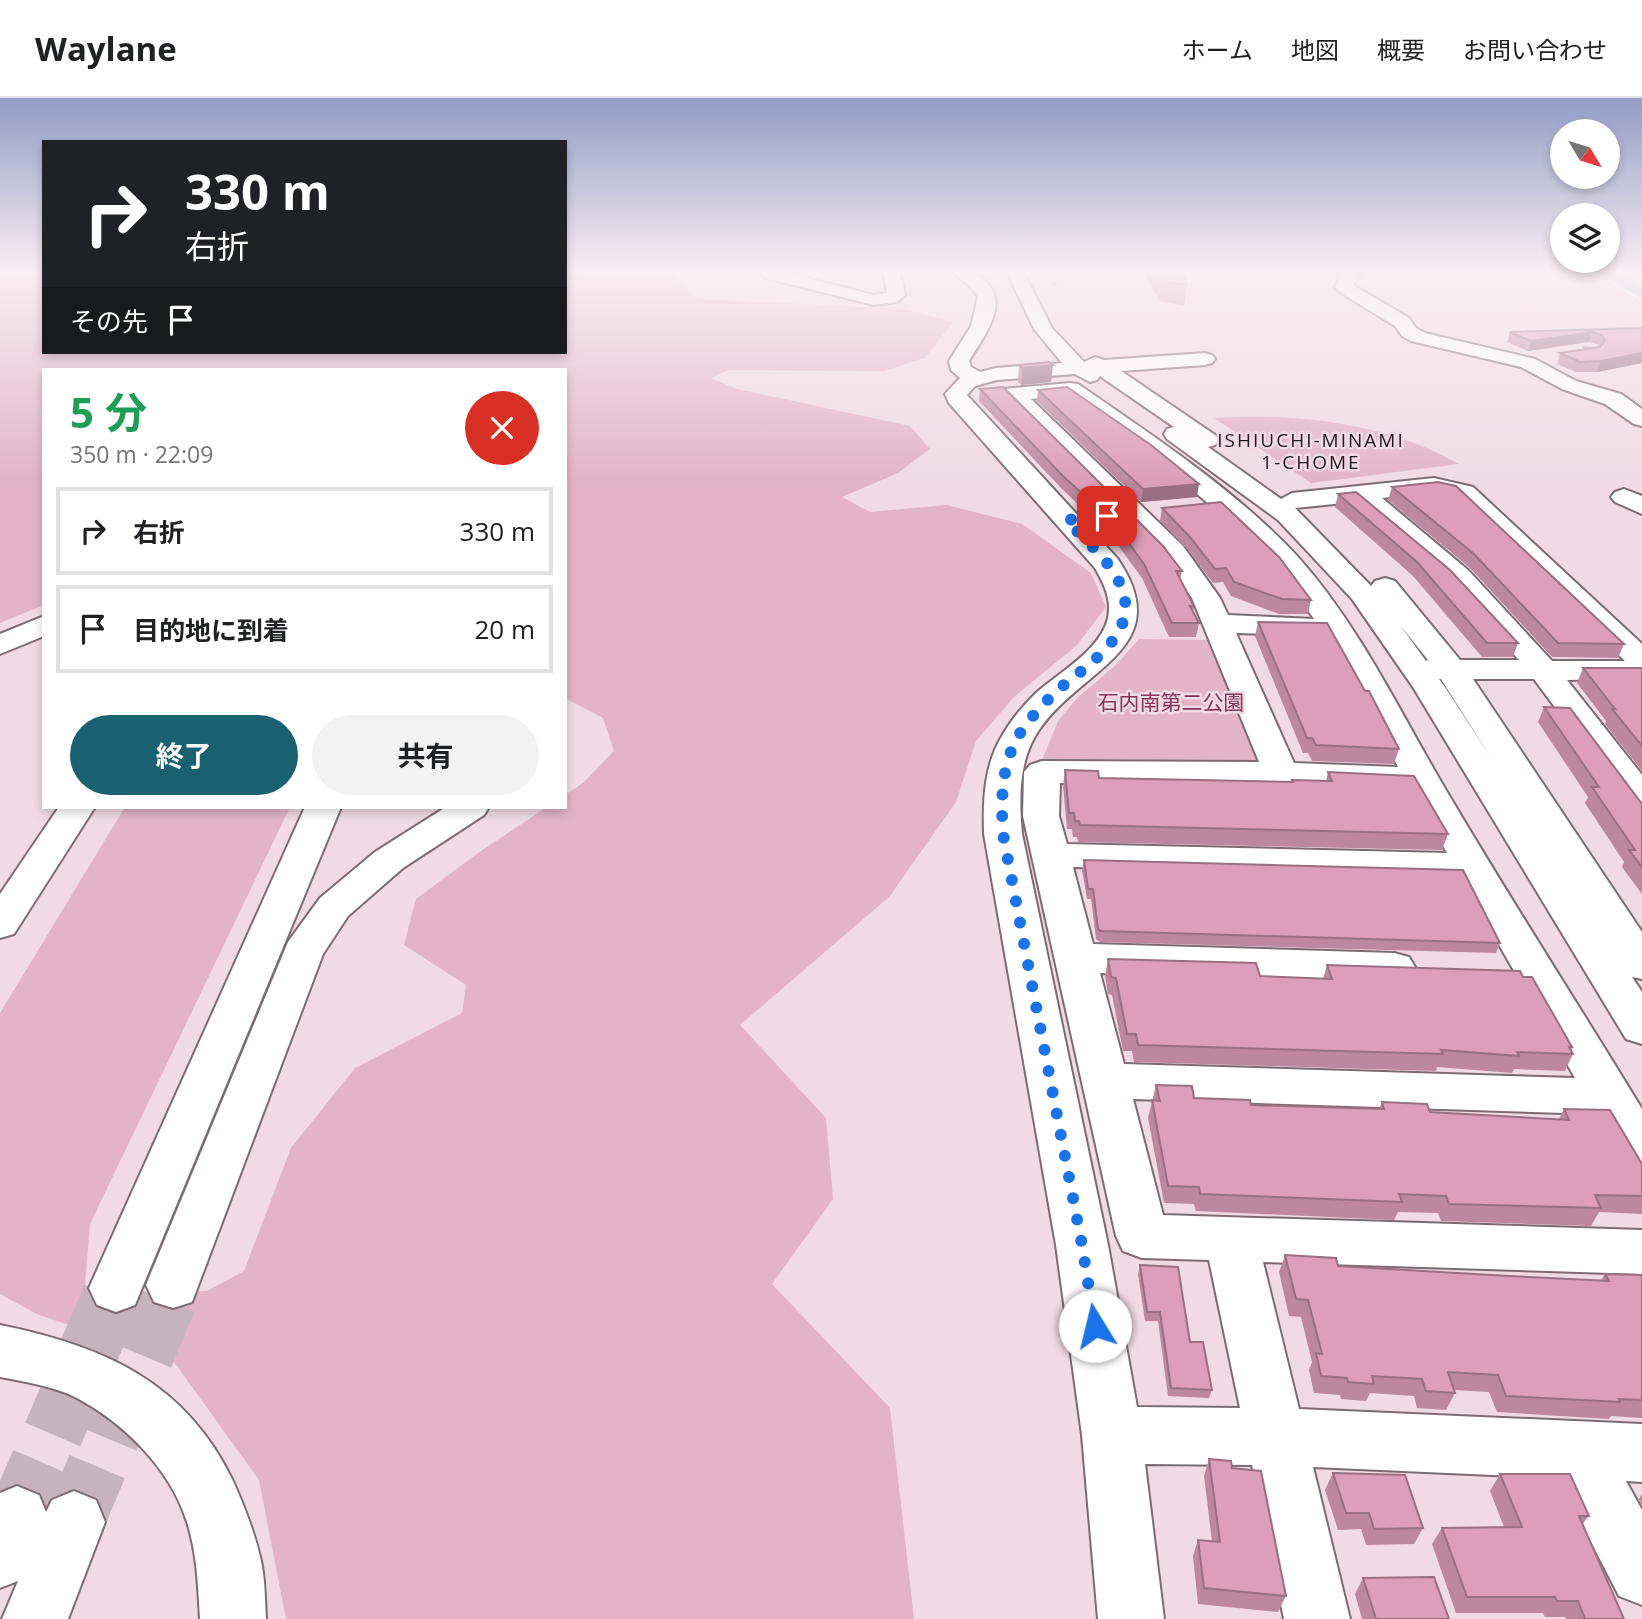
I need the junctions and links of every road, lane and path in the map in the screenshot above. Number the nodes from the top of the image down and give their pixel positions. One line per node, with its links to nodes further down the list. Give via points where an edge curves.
1 (970, 341): 9 (street, via 959,361)
2 (1051, 341): 8 (street)
3 (1072, 341): 8 (street)
4 (1432, 341): 7 (street)
5 (1554, 356): 7 (street)
6 (1205, 359): 8 (street)
7 (1519, 361): 11 (street, via 1569,385 1613,398)
8 (1089, 367): 9 (street, via 996,374); 13 (street); 22 (street, via 1287,515 1362,593)
9 (966, 388): 10 (street); 16 (street)
10 (1013, 394): 14 (street, via 1070,389 1159,450); 16 (street)
11 (1642, 419)
12 (1359, 493): 13 (street); 21 (street, via 1434,485 1464,492); 24 (street, via 1468,586)
13 (1292, 500): 23 (street, via 1392,594)
14 (1224, 504): 15 (street); 19 (street, via 1288,563)
15 (1185, 508)
16 (1112, 516): 17 (street, via 1173,552 1206,598); 49 (street, via 1124,617 1111,644 1028,723 1005,768 1001,800 1003,834 1082,1245)
17 (1217, 624): 19 (street); 26 (street)
18 (42, 626): 20 (street)
19 (1335, 626): 27 (street)
20 (0, 645)
21 (1642, 662)
22 (1416, 668): 23 (street); 40 (street)
23 (1451, 669): 24 (street); 36 (street)
24 (1543, 670): 25 (street); 28 (street)
25 (1642, 671)
26 (1281, 773): 27 (street); 32 (street, via 1042,772 1041,816)
27 (1422, 779): 33 (street)
28 (1642, 799)
29 (76, 809): 34 (street)
30 (322, 809): 47 (street)
31 (468, 809): 46 (street, via 389,860 352,891 334,907 303,953)
32 (1051, 855): 33 (street); 35 (street)
33 (1474, 866): 39 (street)
34 (0, 925)
35 (1075, 958): 37 (street); 41 (street)
36 (1642, 965)
37 (1438, 968)
38 (1494, 970): 39 (street)
39 (1536, 971): 42 (street)
40 (1642, 1028)
41 (1105, 1081): 42 (street); 44 (street, via 1142,1236)
42 (1610, 1097): 43 (street)
43 (1642, 1151)
44 (1231, 1238): 45 (street); 50 (street)
45 (1642, 1252)
46 (173, 1285)
47 (116, 1288)
48 (0, 1351): 56 (street, via 74,1368 116,1388 153,1415 184,1450 209,1497 225,1544)
49 (1112, 1435): 50 (street); 57 (street)
50 (1277, 1437): 51 (street); 58 (street)
51 (1575, 1450): 52 (street); 54 (street)
52 (1642, 1453)
53 (30, 1532): 55 (street)
54 (1642, 1573)
55 (35, 1619)
56 (233, 1619)
57 (1131, 1619)
58 (1317, 1619)

